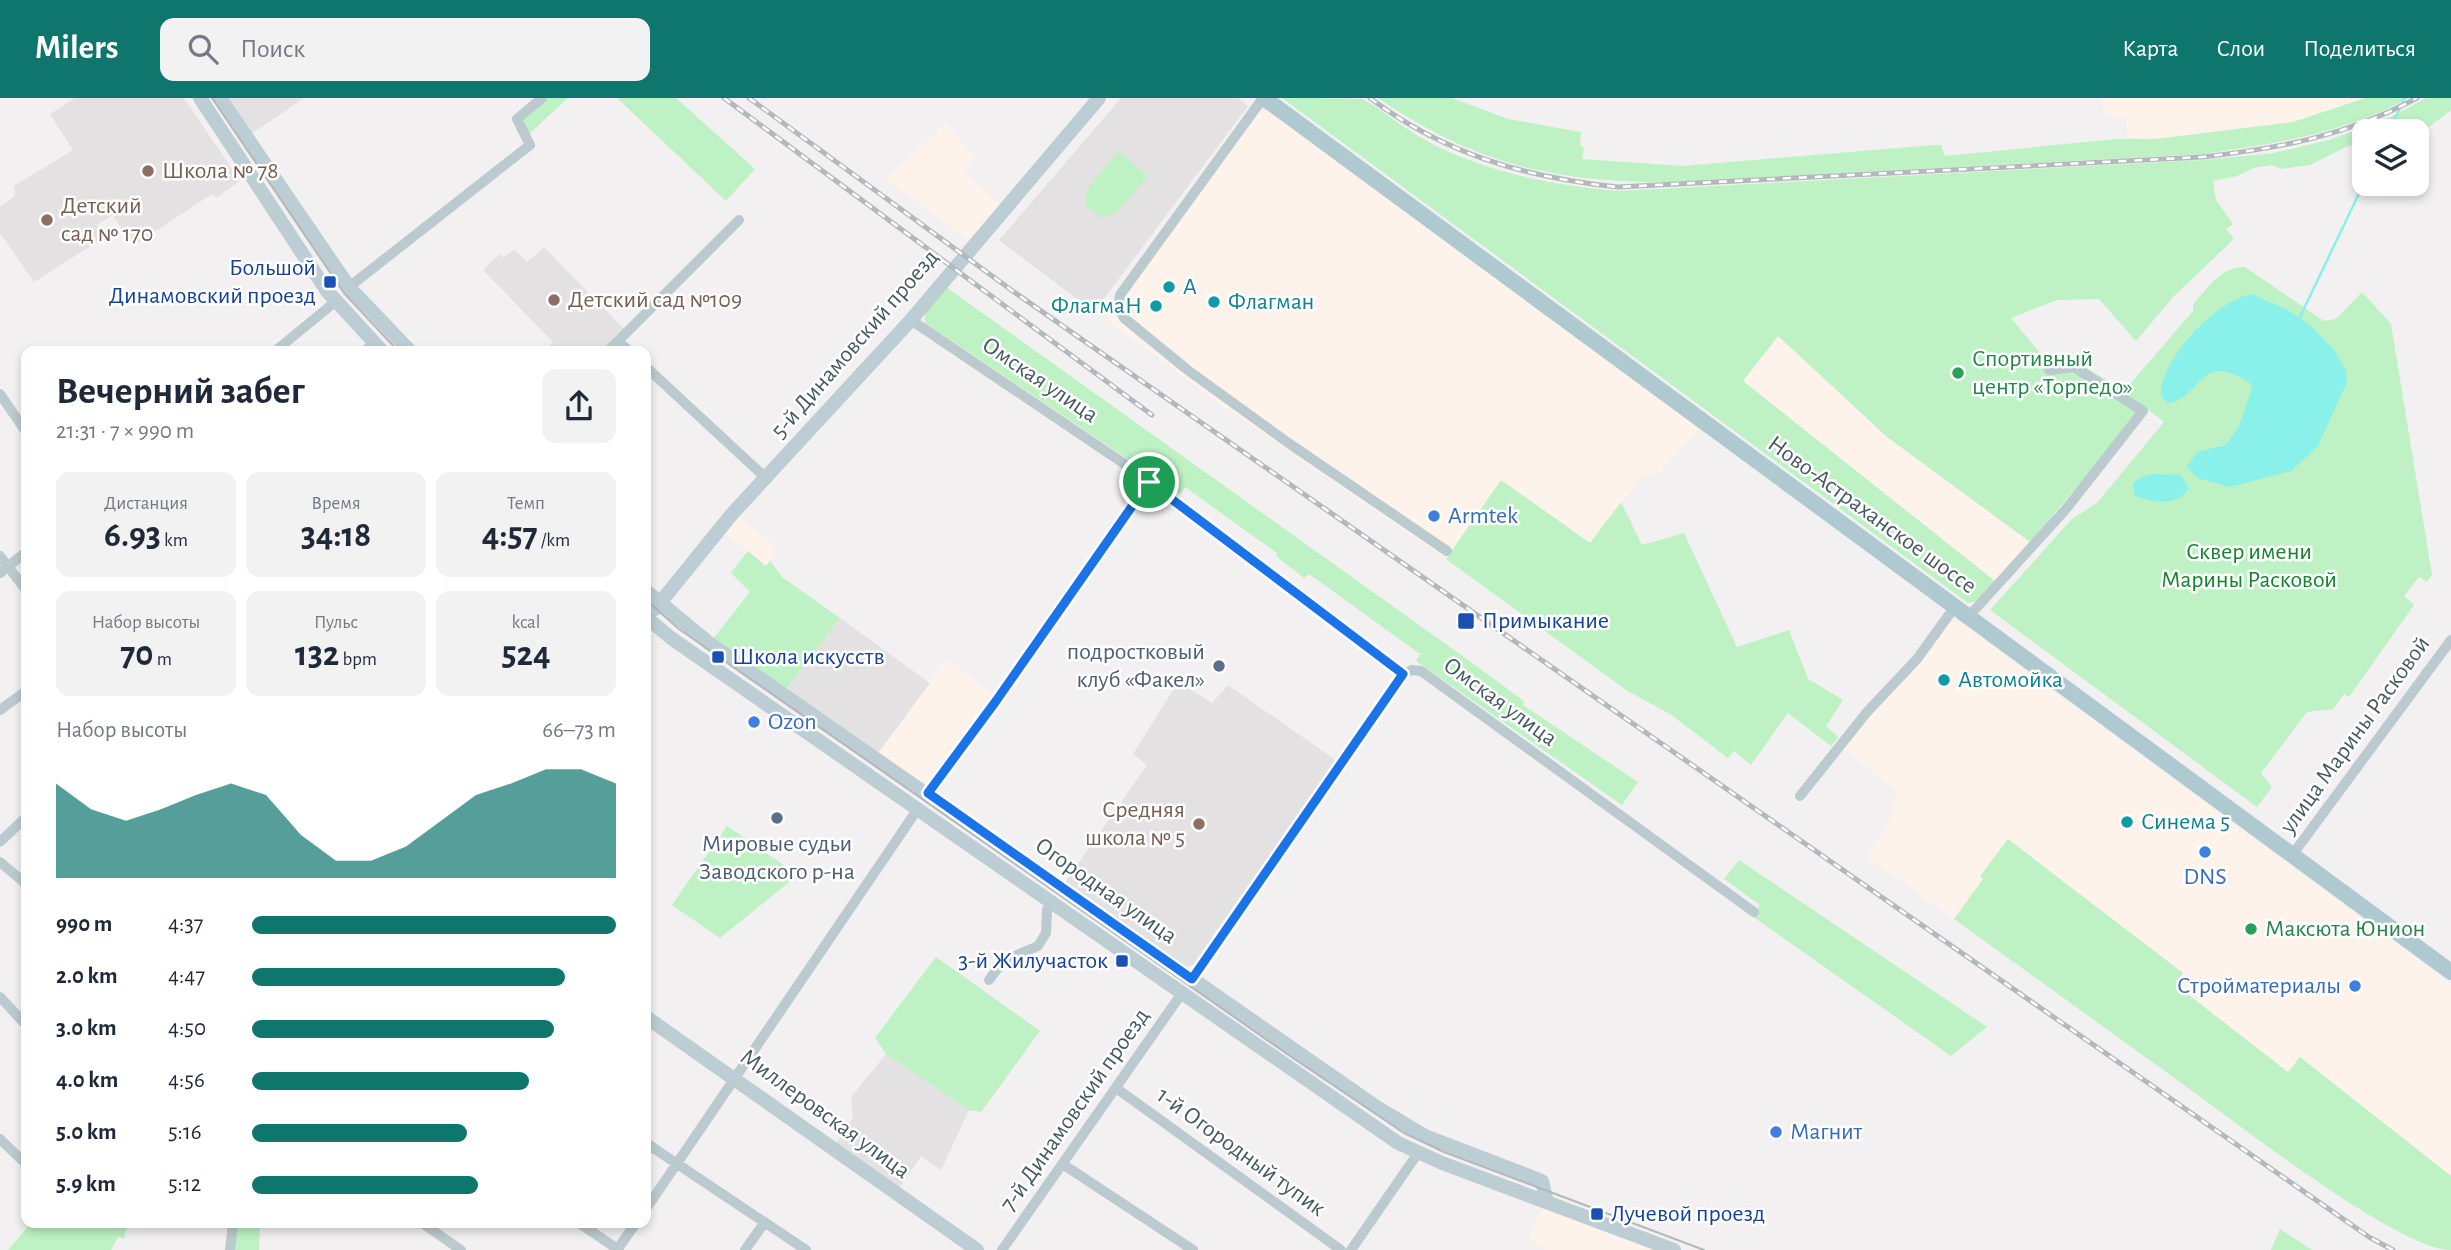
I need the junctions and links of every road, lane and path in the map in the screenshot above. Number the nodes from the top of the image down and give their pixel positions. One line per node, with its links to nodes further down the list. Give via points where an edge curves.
1 (200, 98): 8 (street)
2 (220, 98): 7 (street)
3 (542, 98): 7 (street, via 517,119 530,145)
4 (1099, 98): 9 (street, 5-й Динамовский проезд)
5 (1264, 98): 22 (street, via 1120,295 1118,309 1189,371); 29 (main road, Ново-Астраханское шоссе)
6 (739, 220): 10 (street)
7 (349, 287): 13 (street)
8 (335, 302): 11 (street); 12 (street)
9 (911, 320): 20 (street, 5-й Динамовский проезд); 21 (street, Омская улица)
10 (618, 341): 14 (street); 15 (street)
11 (281, 346)
12 (371, 346)
13 (405, 346)
14 (613, 346)
15 (623, 346)
16 (2049, 370): 31 (street, via 2074,367 2143,411 2066,509)
17 (651, 372): 20 (street)
18 (0, 394): 19 (street)
19 (21, 425)
20 (767, 479): 28 (street, 5-й Динамовский проезд)
21 (1149, 482): 34 (street, Омская улица); 37 (street)
22 (1447, 551)
23 (0, 556): 25 (street)
24 (21, 556): 25 (street)
25 (4, 570): 26 (street)
26 (21, 585)
27 (651, 596): 28 (street, Огородная улица)
28 (659, 603): 30 (street, 5-й Динамовский проезд); 37 (street, Огородная улица, via 709,643)
29 (1956, 605): 31 (main road, Ново-Астраханское шоссе); 38 (street, via 1917,659 1867,712)
30 (651, 612)
31 (1970, 615): 42 (main road, Ново-Астраханское шоссе)
32 (651, 622): 39 (street, Огородная улица)
33 (2451, 640): 42 (street, улица Марины Расковой)
34 (1403, 674): 46 (street, Омская улица, via 1421,671); 48 (street)
35 (21, 695): 36 (street)
36 (0, 710)
37 (928, 793): 48 (street, Огородная улица)
38 (1800, 796)
39 (917, 810): 45 (street, Огородная улица); 54 (street)
40 (21, 822): 41 (street)
41 (0, 842)
42 (2293, 854): 47 (main road, Ново-Астраханское шоссе)
43 (0, 862): 44 (street)
44 (21, 880)
45 (1052, 904): 49 (street, via 1038,946 1003,961); 50 (street, Огородная улица)
46 (1754, 912)
47 (2451, 972)
48 (1192, 979): 63 (street, Огородная улица, via 1408,1127 1542,1181)
49 (989, 980)
50 (1182, 993): 55 (street, 7-й Динамовский проезд); 58 (street, Огородная улица)
51 (0, 998): 52 (street)
52 (21, 1019)
53 (651, 1021): 54 (street, Миллеровская улица)
54 (735, 1080): 60 (street); 74 (street, Миллеровская улица)
55 (1116, 1088): 61 (street, 7-й Динамовский проезд); 77 (street, 1-й Огородный тупик)
56 (0, 1139): 59 (street)
57 (651, 1146): 60 (street)
58 (1418, 1153): 63 (street, Огородная улица); 78 (street)
59 (21, 1159)
60 (676, 1163): 62 (street); 64 (street)
61 (1064, 1165): 75 (street, 7-й Динамовский проезд); 76 (street)
62 (651, 1201)
63 (1547, 1202): 79 (street, Огородная улица)
64 (765, 1222): 72 (street); 73 (street)
65 (232, 1228): 69 (street)
66 (429, 1228): 70 (street)
67 (586, 1228): 71 (street)
68 (633, 1228): 71 (street)
69 (230, 1250)
70 (461, 1250)
71 (618, 1250)
72 (744, 1250)
73 (806, 1250)
74 (976, 1250)
75 (1002, 1250)
76 (1194, 1250)
77 (1341, 1250)
78 (1351, 1250)
79 (1674, 1250)

